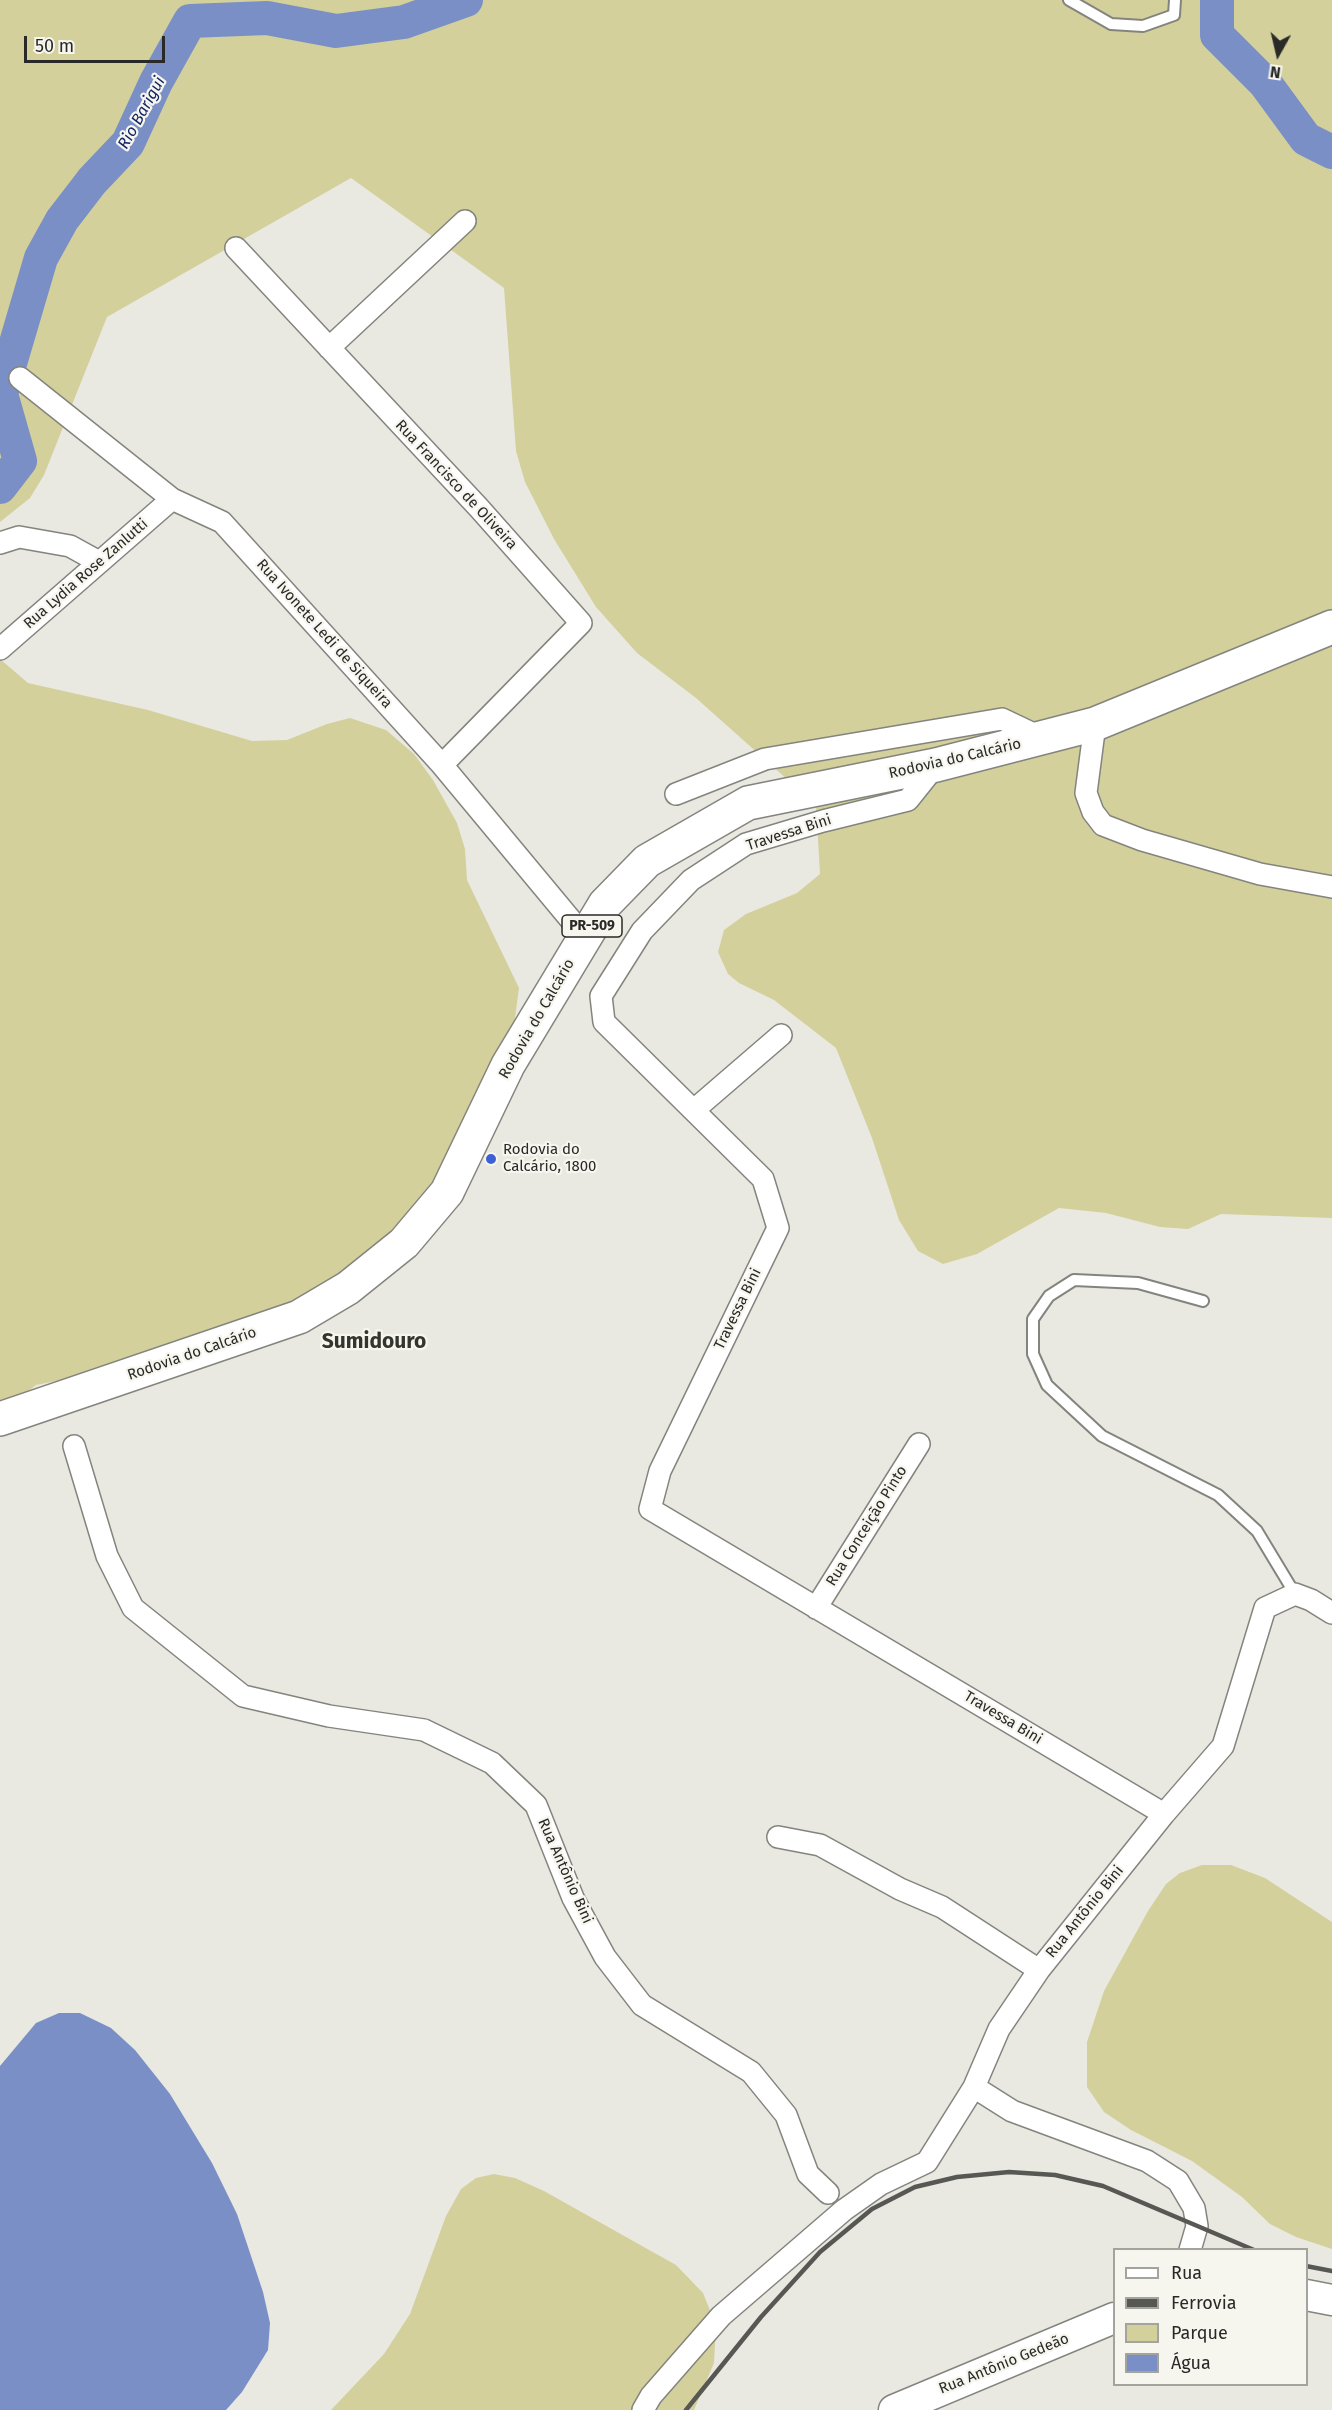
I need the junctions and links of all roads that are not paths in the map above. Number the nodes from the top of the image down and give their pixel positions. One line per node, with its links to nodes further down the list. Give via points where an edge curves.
1 (1069, 0): 2 (lane, via 1111,24 1143,26 1174,15)
2 (1175, 0)
3 (465, 221): 5 (street)
4 (236, 248): 5 (street, Rua Francisco de Oliveira)
5 (329, 348): 14 (street, Rua Francisco de Oliveira, via 581,623)
6 (20, 378): 7 (street, Rua Ivonete Ledi de Siqueira)
7 (172, 499): 9 (street, Rua Lydia Rose Zanlutti); 14 (street, Rua Ivonete Ledi de Siqueira, via 222,522)
8 (0, 543): 9 (street, via 19,537 70,546)
9 (99, 562): 11 (street, Rua Lydia Rose Zanlutti)
10 (1332, 627): 12 (main road, Rodovia do Calcário / PR-509)
11 (0, 649)
12 (1095, 724): 13 (main road, Rodovia do Calcário / PR-509); 17 (street, via 1086,793 1092,812 1103,825 1260,874)
13 (1042, 738): 15 (main road, Rodovia do Calcário / PR-509); 16 (street, via 1002,719 765,759)
14 (442, 765): 18 (street, Rua Ivonete Ledi de Siqueira)
15 (936, 765): 18 (main road, Rodovia do Calcário / PR-509, via 748,803 647,861 605,904); 20 (street, Travessa Bini, via 908,800 746,844 691,880 642,931 601,996 604,1022)
16 (676, 794)
17 (1332, 887)
18 (585, 937): 22 (main road, Rodovia do Calcário / PR-509, via 508,1065 447,1192 404,1243 348,1288 299,1317)
19 (781, 1035): 20 (street)
20 (693, 1110): 26 (street, Travessa Bini, via 763,1179 778,1228 660,1471 650,1509)
21 (1203, 1301): 25 (lane, via 1138,1283 1074,1280 1048,1296 1033,1319 1033,1354 1047,1385 1102,1436 1218,1495 1257,1531)
22 (0, 1419)
23 (918, 1444): 26 (street, Rua Conceição Pinto)
24 (74, 1446): 32 (street, Rua Antônio Bini, via 107,1556 133,1608 243,1695 328,1716 424,1730 492,1763 536,1805 573,1898 605,1957 642,2005 751,2072 786,2115 808,2174)
25 (1295, 1594): 27 (street); 28 (street, Rua Antônio Bini, via 1265,1608 1223,1746)
26 (816, 1608): 28 (street, Travessa Bini)
27 (1332, 1613)
28 (1164, 1814): 30 (street, Rua Antônio Bini)
29 (778, 1838): 30 (street, via 820,1845 942,1907)
30 (1039, 1970): 31 (street, Rua Antônio Bini, via 999,2029)
31 (974, 2087): 33 (street, via 1012,2111 1147,2161 1178,2181 1194,2208 1197,2226); 37 (street, Rua Antônio Bini, via 927,2162 881,2184 844,2210 721,2316)
32 (828, 2193)
33 (1191, 2248)
34 (1308, 2295): 35 (street)
35 (1332, 2300)
36 (1113, 2318): 38 (street, Rua Antônio Gedeão)
37 (643, 2410)
38 (894, 2410)

